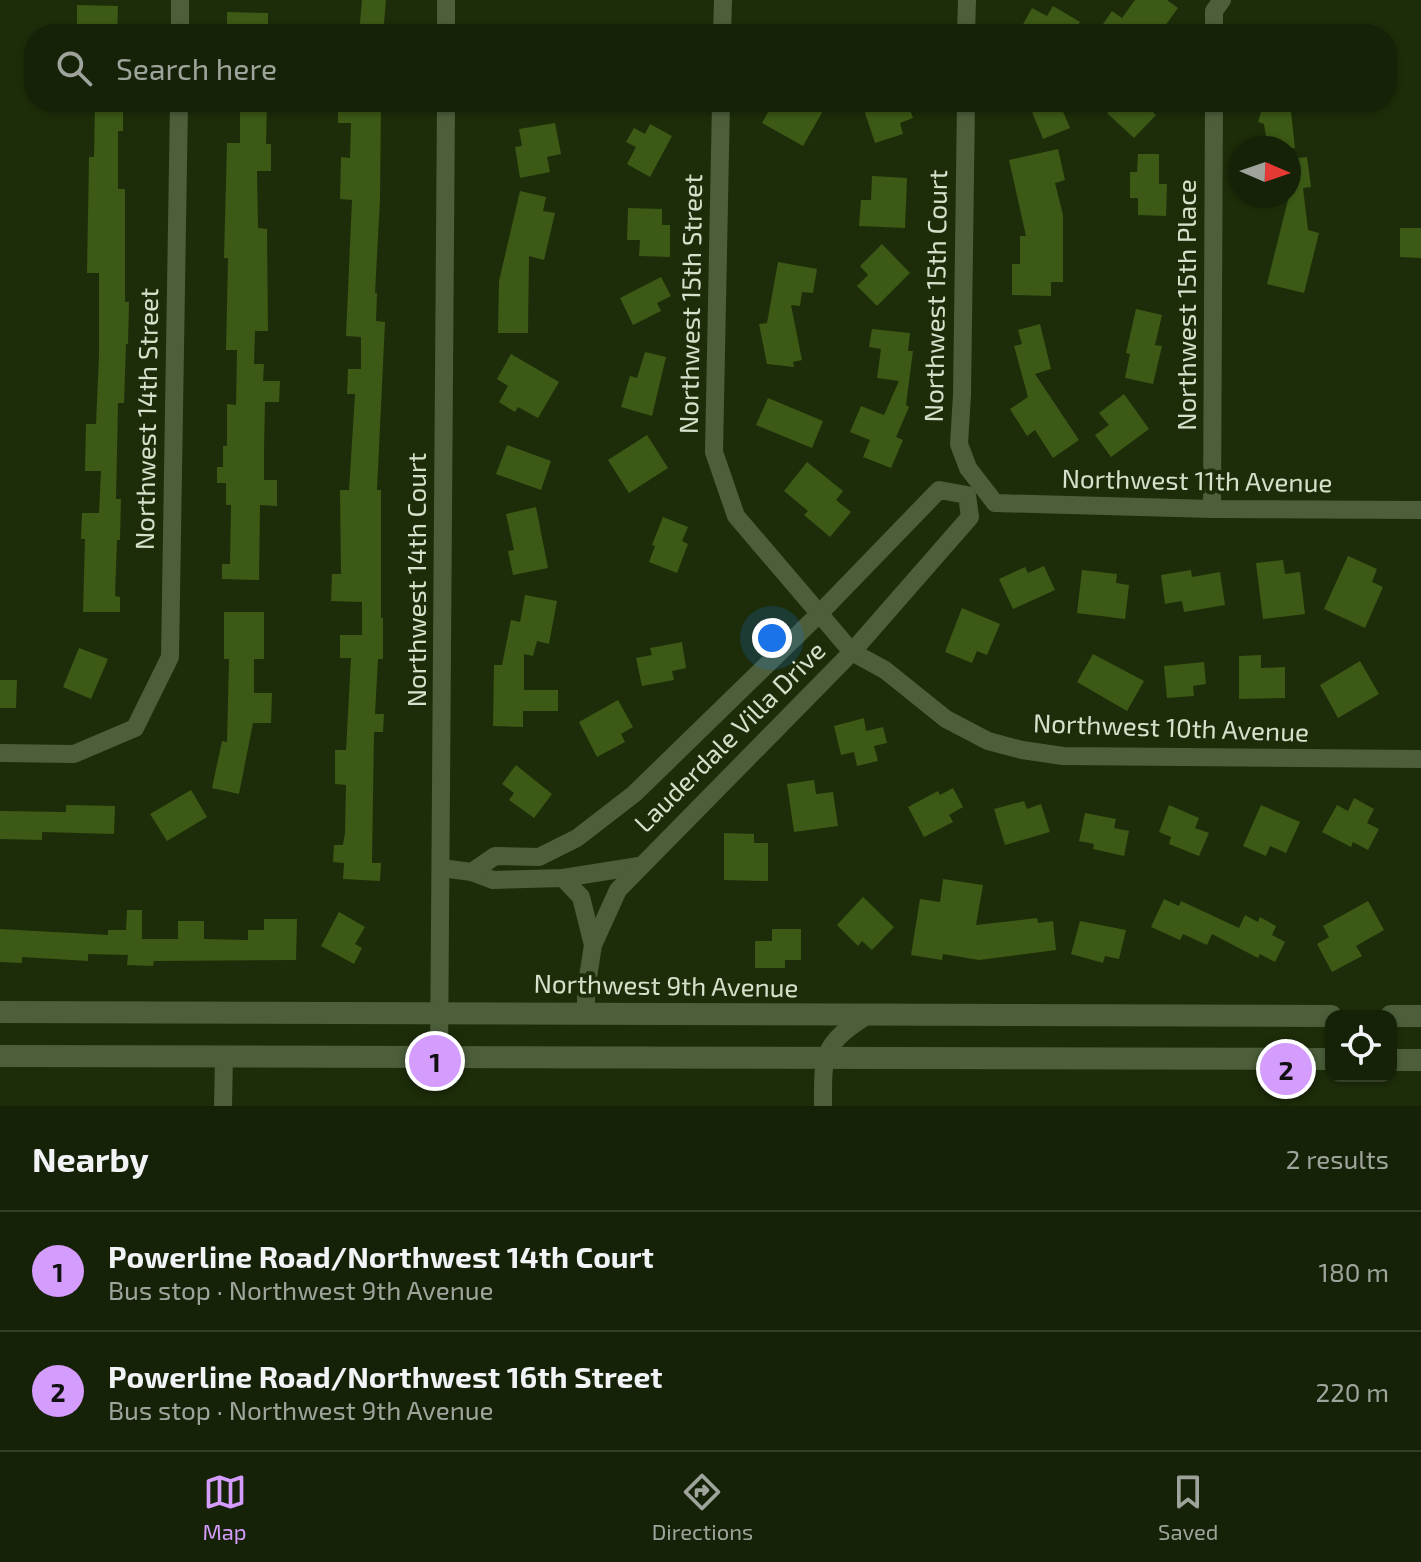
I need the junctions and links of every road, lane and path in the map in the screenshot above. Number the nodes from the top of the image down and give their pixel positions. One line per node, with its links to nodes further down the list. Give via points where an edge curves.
1 (180, 0): 6 (street)
2 (446, 0): 7 (street)
3 (723, 0): 8 (street)
4 (967, 0): 9 (street)
5 (1222, 0): 10 (street, via 1214,11)
6 (180, 24)
7 (446, 24)
8 (722, 24)
9 (966, 24)
10 (1214, 24)
11 (179, 112): 21 (street, Northwest 14th Street, via 170,657 135,728 74,754)
12 (446, 112): 24 (street, Northwest 14th Court)
13 (721, 112): 19 (street, Northwest 15th Street, via 714,452 736,516)
14 (966, 112): 16 (street, Northwest 15th Court, via 959,444)
15 (1214, 112): 17 (street, Northwest 15th Place)
16 (974, 490): 17 (street, Northwest 11th Avenue, via 995,503); 19 (street, Lauderdale Villa Drive, via 939,490); 20 (street, Lauderdale Villa Drive, via 970,517)
17 (1212, 509): 18 (street, Northwest 11th Avenue)
18 (1421, 510)
19 (819, 614): 20 (street, Northwest 15th Street); 25 (street, Lauderdale Villa Drive, via 634,794 577,838 539,857 495,856)
20 (852, 652): 22 (street, Northwest 10th Avenue, via 885,670 946,719 988,741 1022,750 1063,756); 23 (street, Lauderdale Villa Drive)
21 (0, 753)
22 (1421, 759)
23 (639, 866): 26 (street, Lauderdale Villa Drive); 27 (street, Lauderdale Villa Drive, via 618,890)
24 (441, 868): 25 (street, Lauderdale Villa Drive); 29 (street, Northwest 14th Court)
25 (472, 872): 26 (street, Lauderdale Villa Drive, via 493,880)
26 (563, 878): 27 (street, Lauderdale Villa Drive, via 581,897)
27 (593, 945): 30 (street, Lauderdale Villa Drive)
28 (0, 1012): 29 (main road, Northwest 9th Avenue)
29 (439, 1012): 30 (main road, Northwest 9th Avenue); 38 (street, Northwest 14th Court)
30 (586, 1013): 34 (main road, Northwest 9th Avenue)
31 (1325, 1016): 34 (main road, Northwest 9th Avenue)
32 (1397, 1016): 33 (main road)
33 (1421, 1016)
34 (865, 1017): 37 (street, via 842,1031)
35 (0, 1056): 36 (main road)
36 (224, 1058): 38 (main road); 42 (street)
37 (824, 1058): 38 (main road); 39 (main road); 43 (street)
38 (439, 1059)
39 (1325, 1059)
40 (1397, 1060): 41 (main road)
41 (1421, 1060)
42 (223, 1106)
43 (823, 1106)

